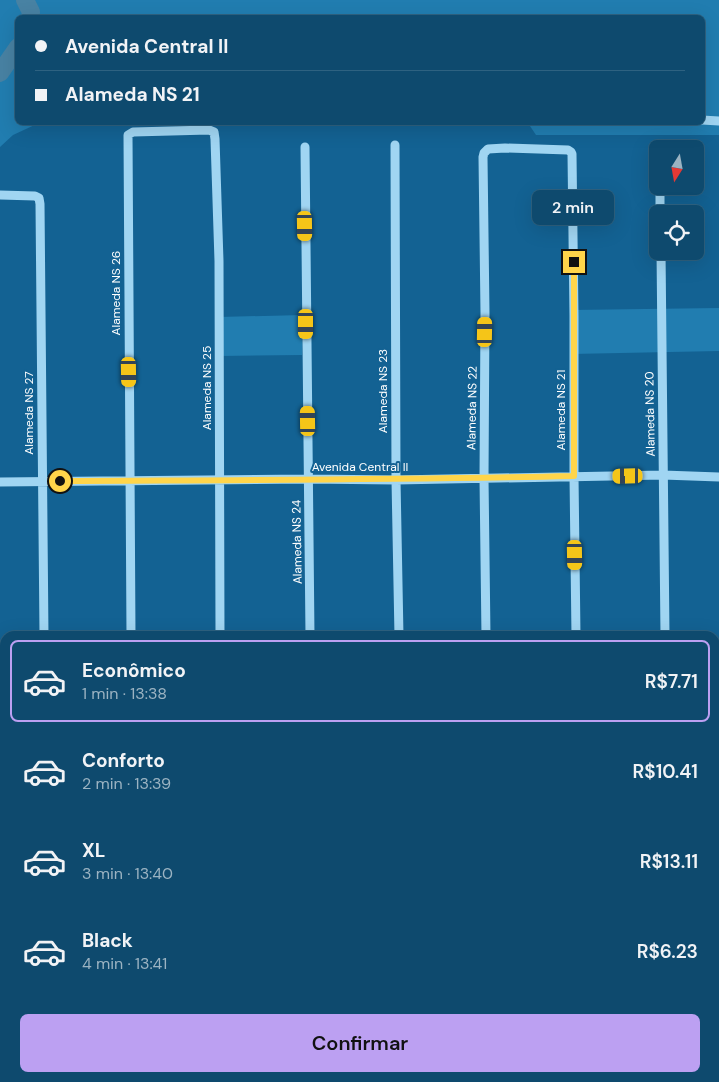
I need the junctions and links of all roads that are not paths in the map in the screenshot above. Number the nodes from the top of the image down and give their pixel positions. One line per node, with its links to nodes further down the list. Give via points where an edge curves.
1 (705, 120): 2 (street)
2 (719, 121)
3 (216, 139): 14 (street, Alameda NS 26, via 214,132 209,130 133,132 128,135); 15 (street, Alameda NS 25)
4 (395, 145): 16 (street, Alameda NS 23)
5 (304, 147): 13 (street, Alameda NS 24)
6 (572, 154): 10 (street, Alameda NS 21); 12 (street, Alameda NS 22, via 568,150 505,148 489,148 484,153)
7 (0, 195): 17 (street, Alameda NS 27, via 31,195 38,198 40,204)
8 (661, 260): 9 (street, Alameda NS 20)
9 (663, 475): 10 (street, Avenida Central II); 11 (street, Avenida Central II); 26 (street, Alameda NS 20)
10 (574, 476): 12 (street, Avenida Central II); 25 (street, Alameda NS 21)
11 (719, 477)
12 (484, 478): 16 (street, Avenida Central II); 24 (street, Alameda NS 22)
13 (308, 479): 15 (street, Avenida Central II); 16 (street, Avenida Central II); 22 (street, Alameda NS 24)
14 (130, 480): 15 (street, Avenida Central II); 17 (street, Avenida Central II); 20 (street, Alameda NS 26)
15 (220, 480): 21 (street, Alameda NS 25)
16 (396, 480): 23 (street, Alameda NS 23)
17 (42, 481): 18 (street, Avenida Central II); 19 (street, Alameda NS 27)
18 (0, 482)
19 (44, 631)
20 (131, 631)
21 (220, 631)
22 (310, 631)
23 (399, 631)
24 (486, 631)
25 (576, 631)
26 (665, 631)

